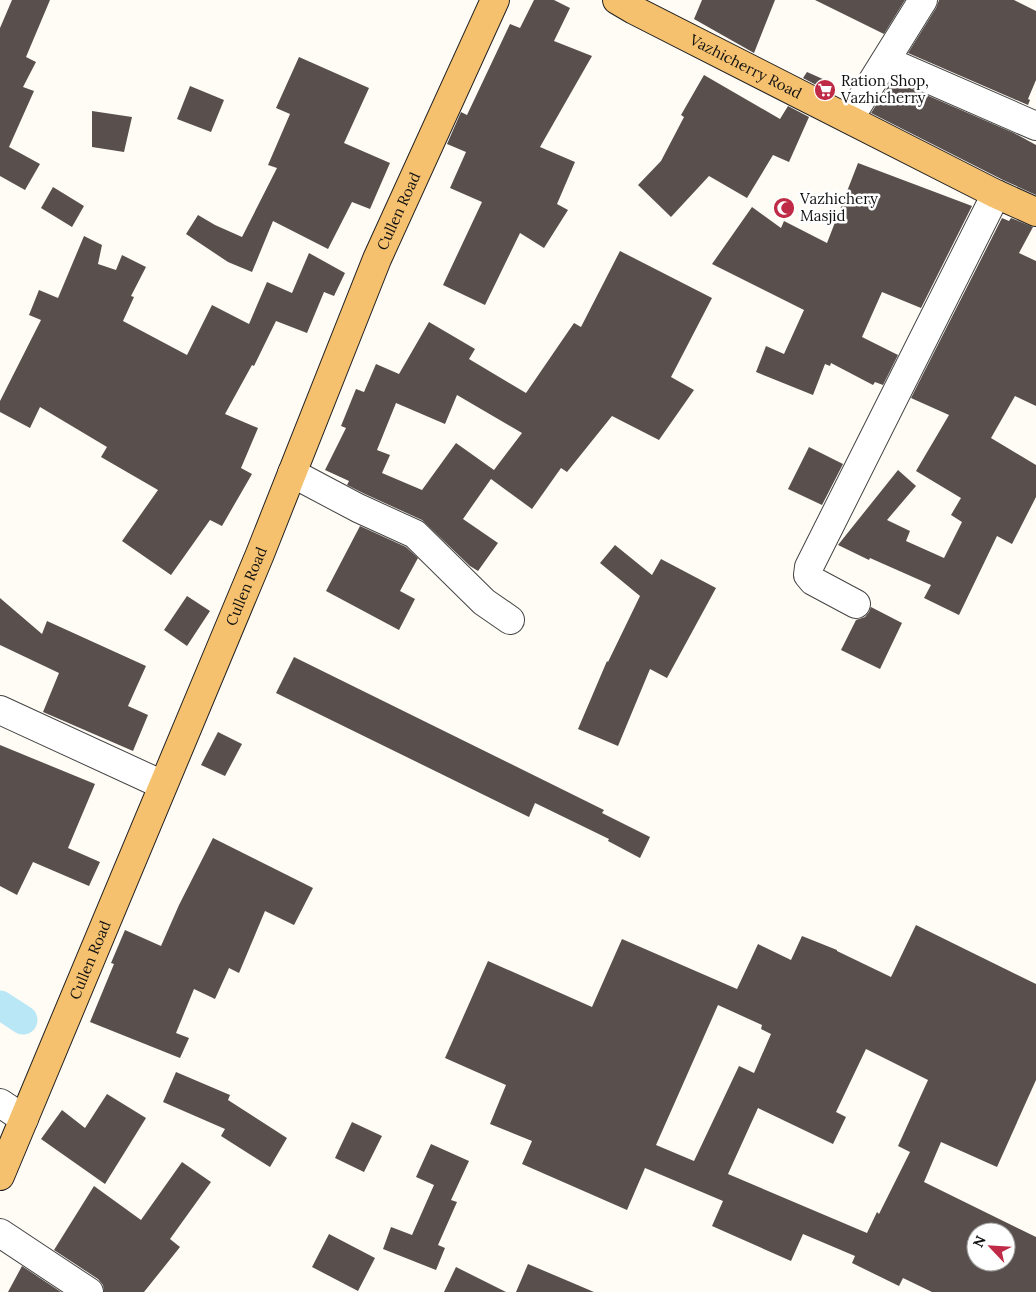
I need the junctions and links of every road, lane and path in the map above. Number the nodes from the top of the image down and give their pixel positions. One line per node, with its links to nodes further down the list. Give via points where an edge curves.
1 (496, 0): 9 (main road, Cullen Road, via 377,260)
2 (618, 0): 5 (main road, Vazhicherry Road)
3 (923, 0): 4 (street)
4 (886, 61): 5 (street); 6 (street)
5 (849, 119): 7 (main road, Vazhicherry Road)
6 (1036, 126)
7 (996, 194): 8 (main road, Vazhicherry Road); 10 (street, via 809,567 808,575 813,581)
8 (1036, 212)
9 (292, 473): 11 (street, via 414,534 484,602); 13 (main road, Cullen Road)
10 (856, 604)
11 (510, 620)
12 (0, 710): 13 (street)
13 (163, 785): 15 (main road, Cullen Road)
14 (0, 1103): 15 (street)
15 (24, 1119): 16 (main road, Cullen Road)
16 (0, 1176)
17 (0, 1233): 18 (street)
18 (89, 1292)

